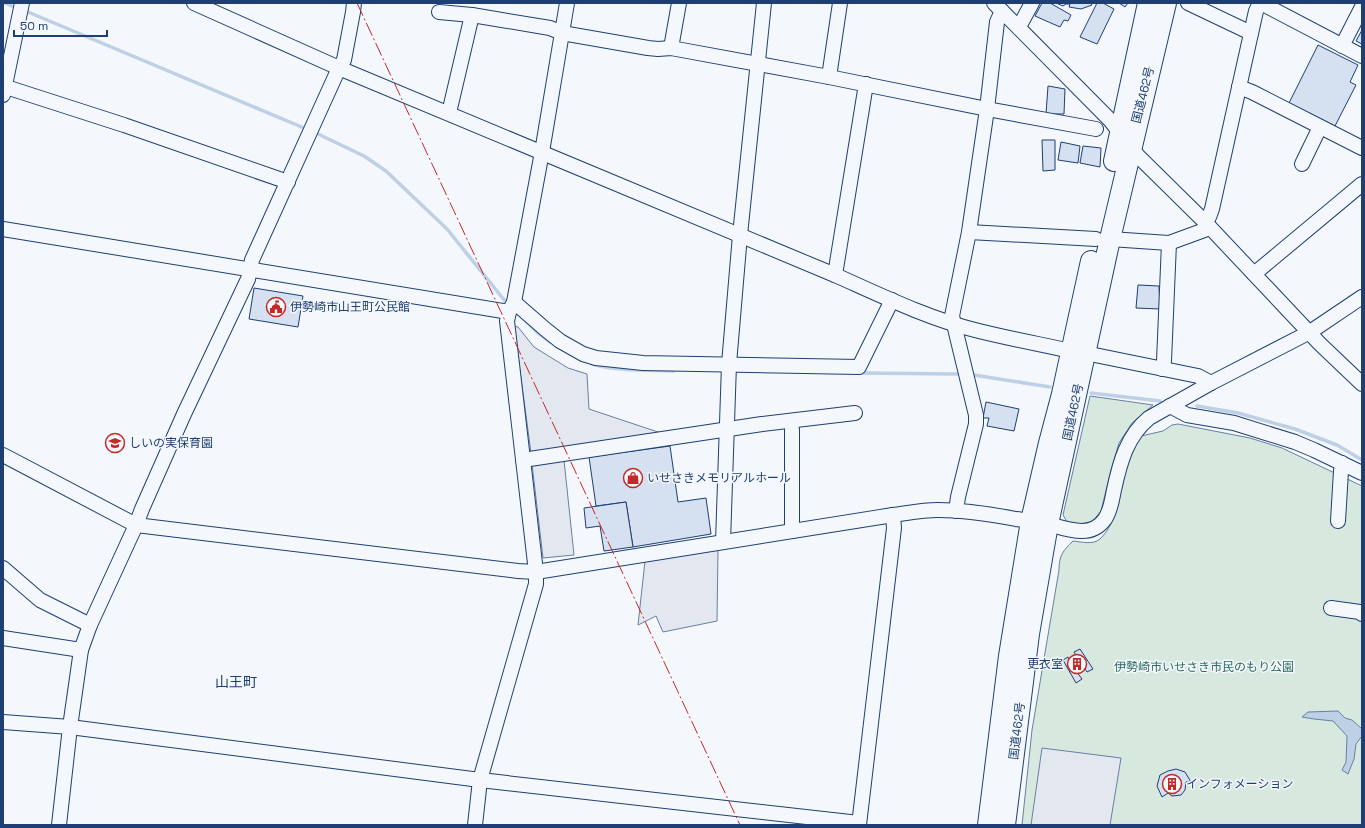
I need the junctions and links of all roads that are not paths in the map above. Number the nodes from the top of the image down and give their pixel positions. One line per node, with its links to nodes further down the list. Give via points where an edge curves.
1 (22, 3): 29 (street)
2 (194, 3): 25 (street)
3 (354, 3): 25 (street, via 344,60)
4 (567, 3): 19 (street)
5 (679, 3): 22 (street)
6 (764, 3): 24 (street)
7 (840, 3): 26 (street)
8 (1032, 3): 18 (street)
9 (1148, 3): 34 (highway, 国道462号)
10 (1166, 3): 34 (highway, 国道462号)
11 (1188, 3): 20 (street)
12 (1260, 3): 14 (street); 20 (street)
13 (998, 7): 18 (street); 30 (street)
14 (1276, 7): 21 (street)
15 (1362, 7): 21 (street)
16 (438, 12): 17 (street)
17 (472, 15): 19 (street, via 550,28); 31 (street)
18 (1018, 27): 34 (street)
19 (562, 33): 22 (street, via 648,48); 36 (street)
20 (1251, 33): 28 (street)
21 (1342, 46): 23 (street)
22 (671, 48): 24 (street)
23 (1362, 56)
24 (757, 63): 26 (street); 43 (street)
25 (339, 68): 31 (street); 38 (street)
26 (829, 77): 27 (street)
27 (866, 84): 30 (street); 48 (street)
28 (1239, 87): 32 (street); 40 (street)
29 (4, 89): 38 (street, via 124,125)
30 (987, 109): 33 (street); 42 (street)
31 (448, 113): 36 (street)
32 (1320, 127): 35 (street); 37 (street)
33 (1096, 129)
34 (1126, 140): 40 (street); 44 (highway, 国道462号)
35 (1362, 148)
36 (542, 152): 43 (street); 51 (street)
37 (1302, 164)
38 (288, 182): 46 (street, via 252,260)
39 (1362, 184): 47 (street)
40 (1207, 224): 45 (street); 47 (street)
41 (3, 229): 46 (street)
42 (969, 232): 44 (street); 52 (street, via 952,316)
43 (740, 235): 48 (street); 55 (street)
44 (1103, 239): 45 (street); 54 (highway, 国道462号)
45 (1169, 243): 56 (street)
46 (250, 270): 51 (street); 71 (street)
47 (1254, 274): 53 (street)
48 (835, 275): 50 (street)
49 (1362, 297): 53 (street)
50 (892, 300): 52 (street); 55 (street, via 859,367)
51 (512, 307): 55 (street, via 560,341 596,358 643,363); 64 (street, via 507,320)
52 (953, 324): 54 (street); 67 (street, via 976,415)
53 (1310, 332): 57 (street); 58 (street)
54 (1078, 352): 56 (street); 70 (highway, 国道462号)
55 (729, 364): 62 (street)
56 (1162, 369): 57 (street, via 1198,376)
57 (1211, 383): 59 (street)
58 (1362, 384)
59 (1170, 406): 65 (street, via 1187,415 1234,423 1295,442); 70 (street, via 1142,423 1129,442 1119,466 1110,510 1100,524 1080,531)
60 (855, 413): 62 (street)
61 (792, 429): 72 (street)
62 (727, 430): 64 (street); 73 (street)
63 (3, 455): 71 (street)
64 (524, 460): 75 (street)
65 (1342, 463): 66 (street); 69 (street)
66 (1362, 473)
67 (956, 511): 68 (street, via 936,510); 70 (street)
68 (892, 515): 72 (street); 84 (street, via 894,528)
69 (1338, 521)
70 (1040, 523): 87 (highway, 国道462号, via 1009,656); 88 (highway, 国道462号)
71 (136, 525): 75 (street); 78 (street)
72 (792, 531): 73 (street)
73 (722, 542): 75 (street)
74 (3, 568): 78 (street, via 40,600)
75 (536, 572): 83 (street, via 536,584)
76 (1331, 608): 77 (street)
77 (1362, 614)
78 (90, 626): 80 (street)
79 (3, 638): 80 (street)
80 (81, 650): 82 (street)
81 (3, 722): 82 (street)
82 (70, 727): 83 (street); 85 (street)
83 (480, 780): 84 (street); 86 (street)
84 (859, 824)
85 (59, 825)
86 (474, 825)
87 (988, 825)
88 (1006, 825)

